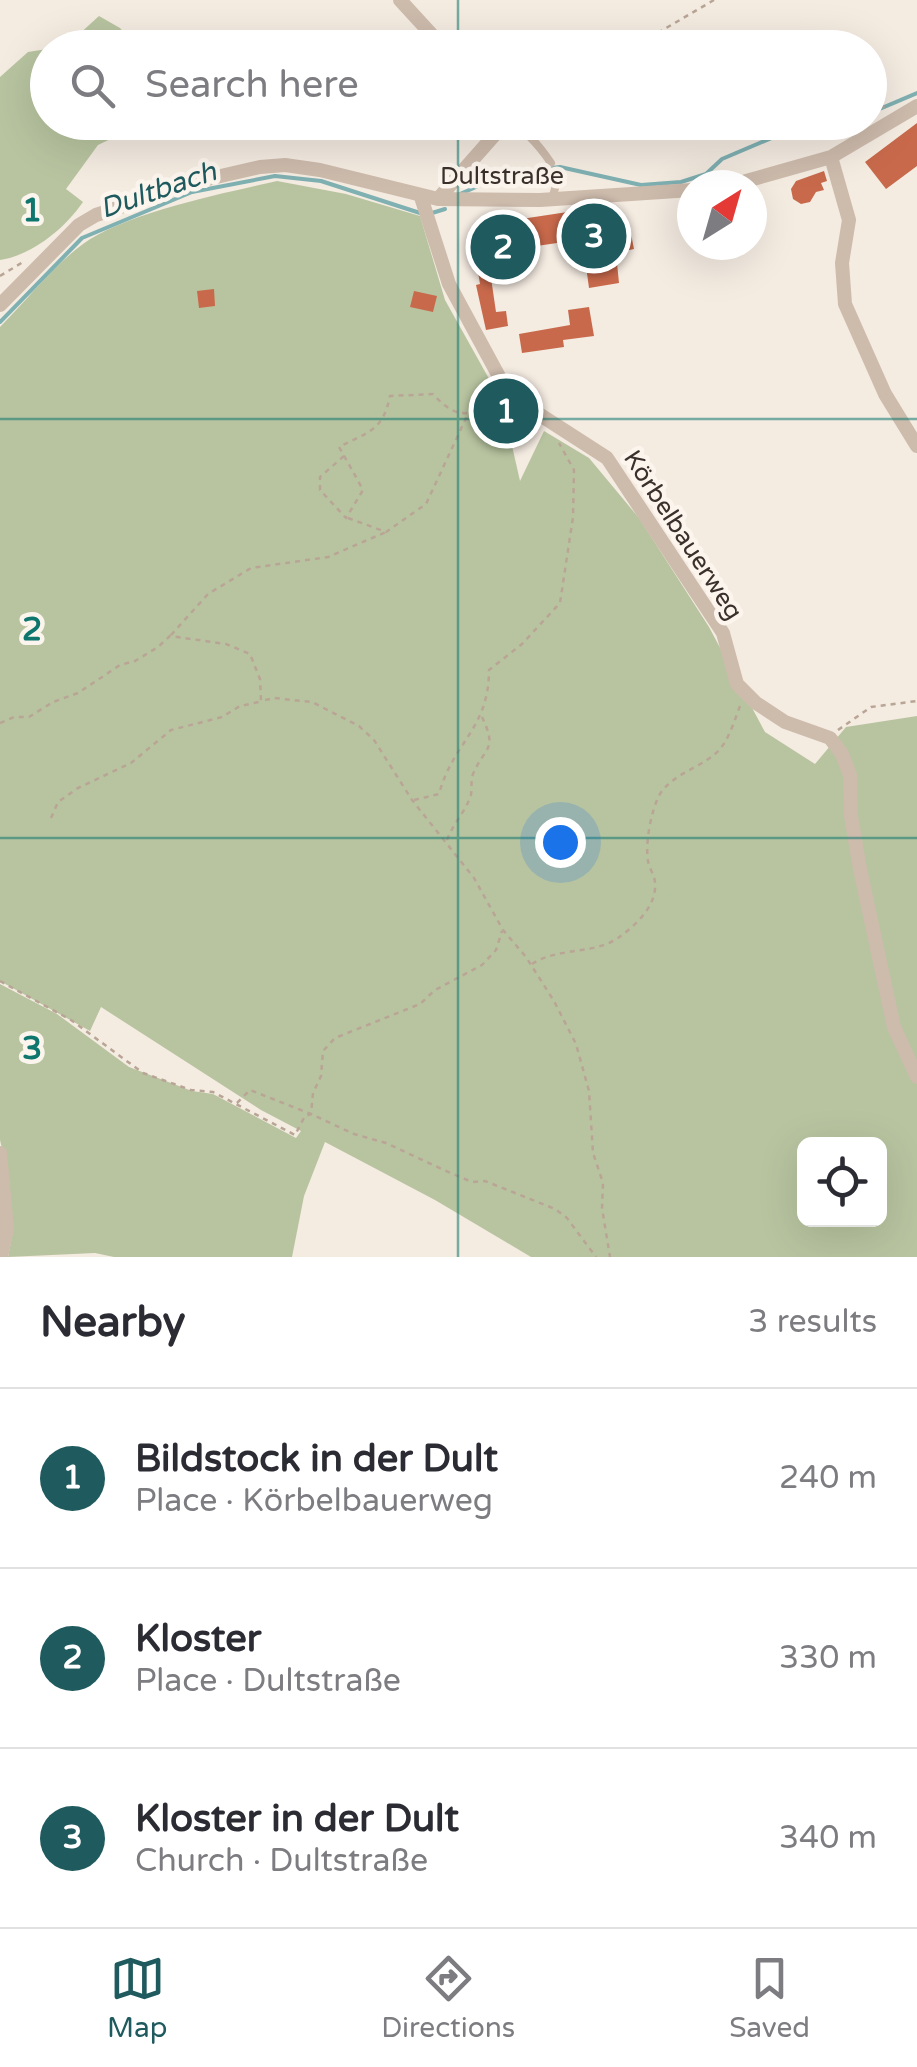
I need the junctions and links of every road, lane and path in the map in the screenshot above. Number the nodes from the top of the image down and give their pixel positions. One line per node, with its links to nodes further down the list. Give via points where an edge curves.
1 (400, 0): 3 (street)
2 (714, 0): 4 (path)
3 (428, 30)
4 (663, 30)
5 (917, 106): 6 (street)
6 (887, 124)
7 (491, 140): 17 (street)
8 (532, 140): 11 (lane)
9 (860, 140): 10 (street)
10 (831, 157): 12 (street); 22 (street, via 848,220 845,304 885,394)
11 (555, 171): 15 (lane); 16 (lane)
12 (767, 175)
13 (677, 191): 16 (street, Dultstraße)
14 (421, 197): 17 (street, Dultstraße); 18 (street, Dultstraße, via 285,165 199,181 79,225); 19 (street, Körbelbauerweg, via 450,284)
15 (552, 198): 16 (street, Dultstraße); 17 (street, Dultstraße)
16 (574, 198)
17 (438, 199)
18 (0, 306)
19 (502, 382): 20 (path, via 507,399); 21 (street, Körbelbauerweg)
20 (468, 415): 23 (path, via 448,410 433,394 390,396 380,426 339,447); 25 (path, via 426,504)
21 (547, 419): 27 (street, Körbelbauerweg, via 607,458 723,633); 30 (path, via 574,470 566,584 560,603 489,670)
22 (917, 446)
23 (344, 456): 24 (path, via 363,490); 24 (path, via 320,477 320,490)
24 (346, 518): 25 (path)
25 (386, 532): 26 (path, via 328,556 251,568 208,594)
26 (170, 636): 28 (path, via 250,654); 31 (path, via 78,693 30,717)
27 (745, 692): 32 (street, via 785,722); 37 (path, via 720,749 663,789 653,808 647,859 656,884 649,908 604,946 546,955)
28 (260, 701): 33 (path, via 312,702 359,726); 34 (path, via 171,730 131,764 58,802)
29 (917, 701): 32 (path, via 871,707)
30 (482, 716): 33 (path, via 453,757 439,794); 35 (path, via 491,747)
31 (0, 723)
32 (830, 738): 39 (street, via 850,775 860,869 894,1027)
33 (412, 800): 35 (path)
34 (51, 818)
35 (446, 843): 36 (path)
36 (502, 930): 37 (path); 41 (path, via 482,965 420,1004 335,1038 323,1051)
37 (531, 964): 45 (path, via 568,1024 590,1091 592,1153 603,1183)
38 (0, 981): 40 (path, via 70,1020 143,1073)
39 (917, 1077)
40 (236, 1105): 41 (path, via 250,1090); 41 (path, via 295,1135)
41 (311, 1114): 44 (path, via 446,1172 555,1209)
42 (0, 1153): 43 (street, via 7,1228)
43 (2, 1257)
44 (596, 1257)
45 (610, 1257)

